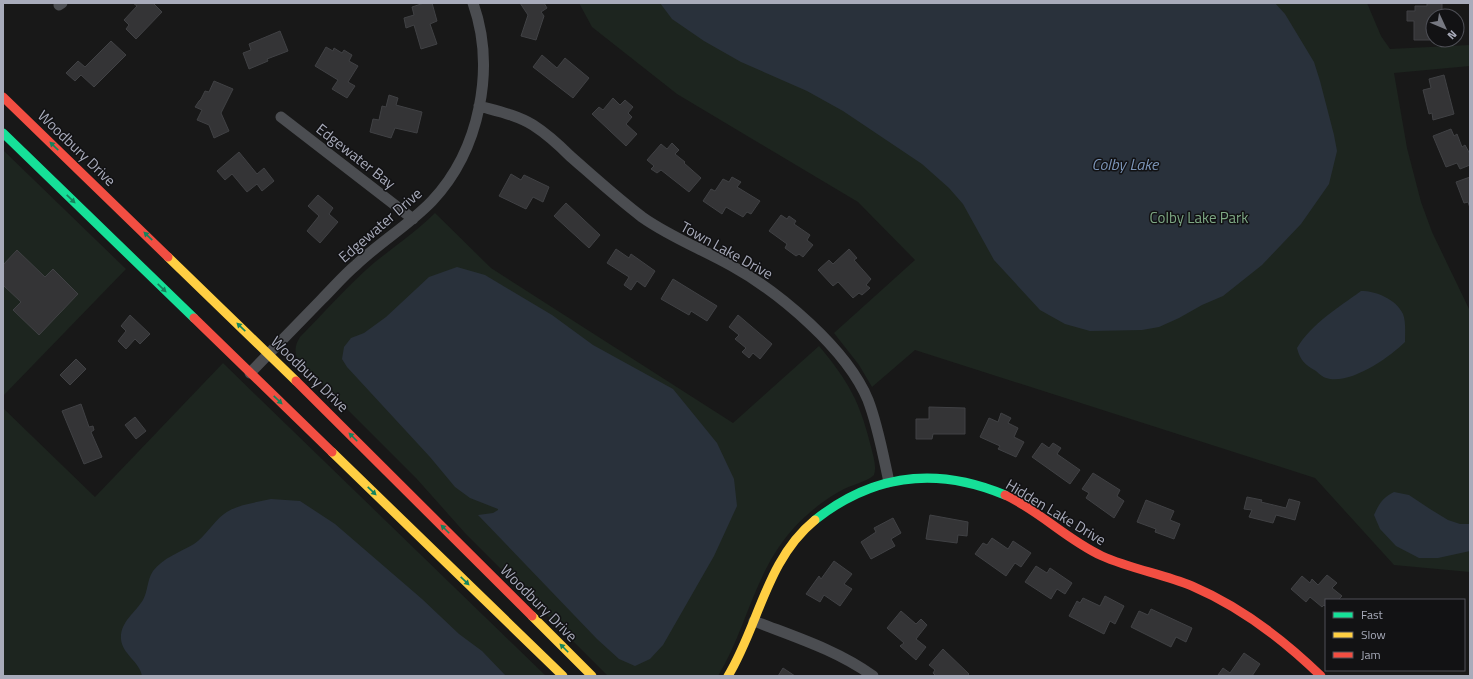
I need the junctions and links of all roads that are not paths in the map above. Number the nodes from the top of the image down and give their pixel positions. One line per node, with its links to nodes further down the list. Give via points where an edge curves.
1 (473, 3): 3 (street, Edgewater Drive, via 483,50 483,80)
2 (3, 97): 7 (main road, Woodbury Drive, one-way to 2)
3 (479, 106): 6 (street, Edgewater Drive, via 465,152 452,177); 9 (street, Town Lake Drive, via 533,125 645,219 669,235 755,279 810,324 839,354 867,399 876,425)
4 (280, 117): 6 (street, Edgewater Bay)
5 (3, 133): 8 (main road, one-way to 8)
6 (413, 219): 7 (street, Edgewater Drive, via 356,265)
7 (269, 354): 8 (street, Edgewater Drive); 13 (main road, Woodbury Drive, one-way to 7)
8 (250, 373): 12 (main road, one-way to 12)
9 (889, 482): 10 (main road, Hidden Lake Drive, via 845,499 808,526 776,569); 11 (main road, Hidden Lake Drive, via 921,477 952,479 982,486 1009,497 1089,550 1112,561 1171,579 1234,607 1291,648)
10 (754, 621): 14 (main road, Hidden Lake Drive, via 743,649); 15 (street, via 822,647 856,664)
11 (1319, 675)
12 (563, 676)
13 (592, 676)
14 (728, 676)
15 (873, 676)

